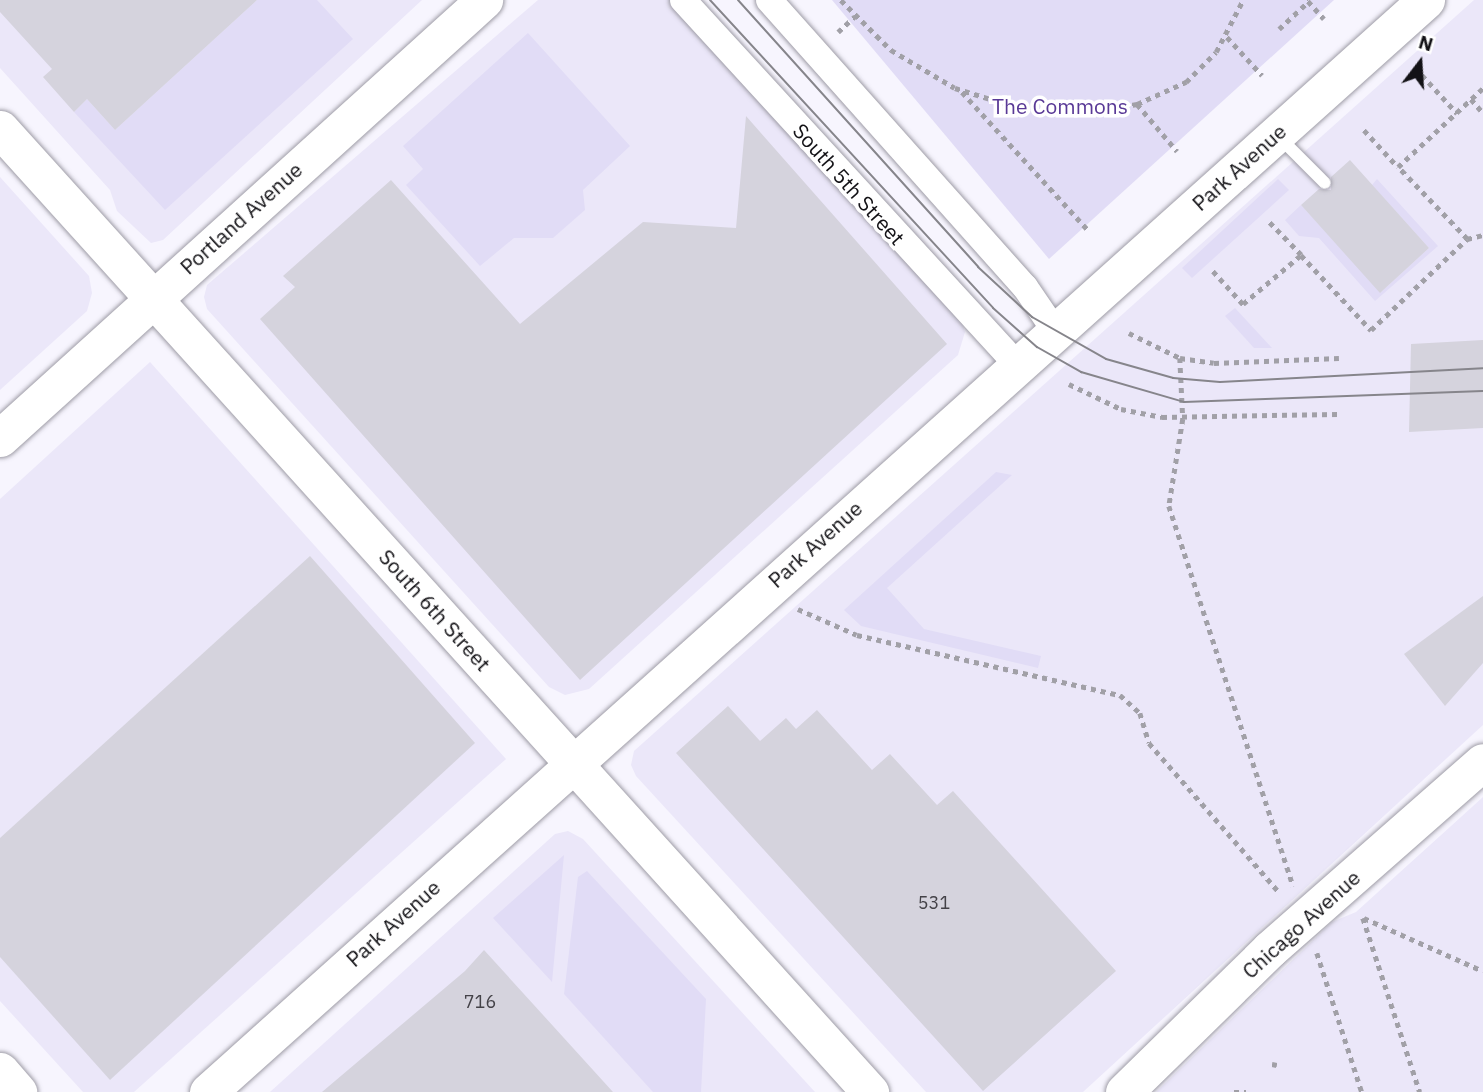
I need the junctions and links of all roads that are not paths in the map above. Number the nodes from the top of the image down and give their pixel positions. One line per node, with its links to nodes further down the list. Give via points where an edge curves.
1 (484, 0): 8 (street, Portland Avenue)
2 (683, 0): 10 (street, South 5th Street)
3 (769, 0): 9 (street, via 1025,287)
4 (1426, 0): 6 (street, Park Avenue)
5 (0, 129): 8 (street, South 6th Street)
6 (1276, 134): 7 (lane); 9 (street, Park Avenue)
7 (1325, 183)
8 (154, 298): 11 (street, Portland Avenue); 12 (street, South 6th Street)
9 (1055, 331): 10 (street, Park Avenue)
10 (1018, 365): 12 (street, Park Avenue)
11 (0, 438)
12 (570, 762): 15 (street, Park Avenue); 17 (street, South 6th Street)
13 (1483, 762): 18 (street, Chicago Avenue, via 1304,921)
14 (0, 1071): 16 (street)
15 (215, 1090)
16 (19, 1092)
17 (870, 1092)
18 (1124, 1092)

